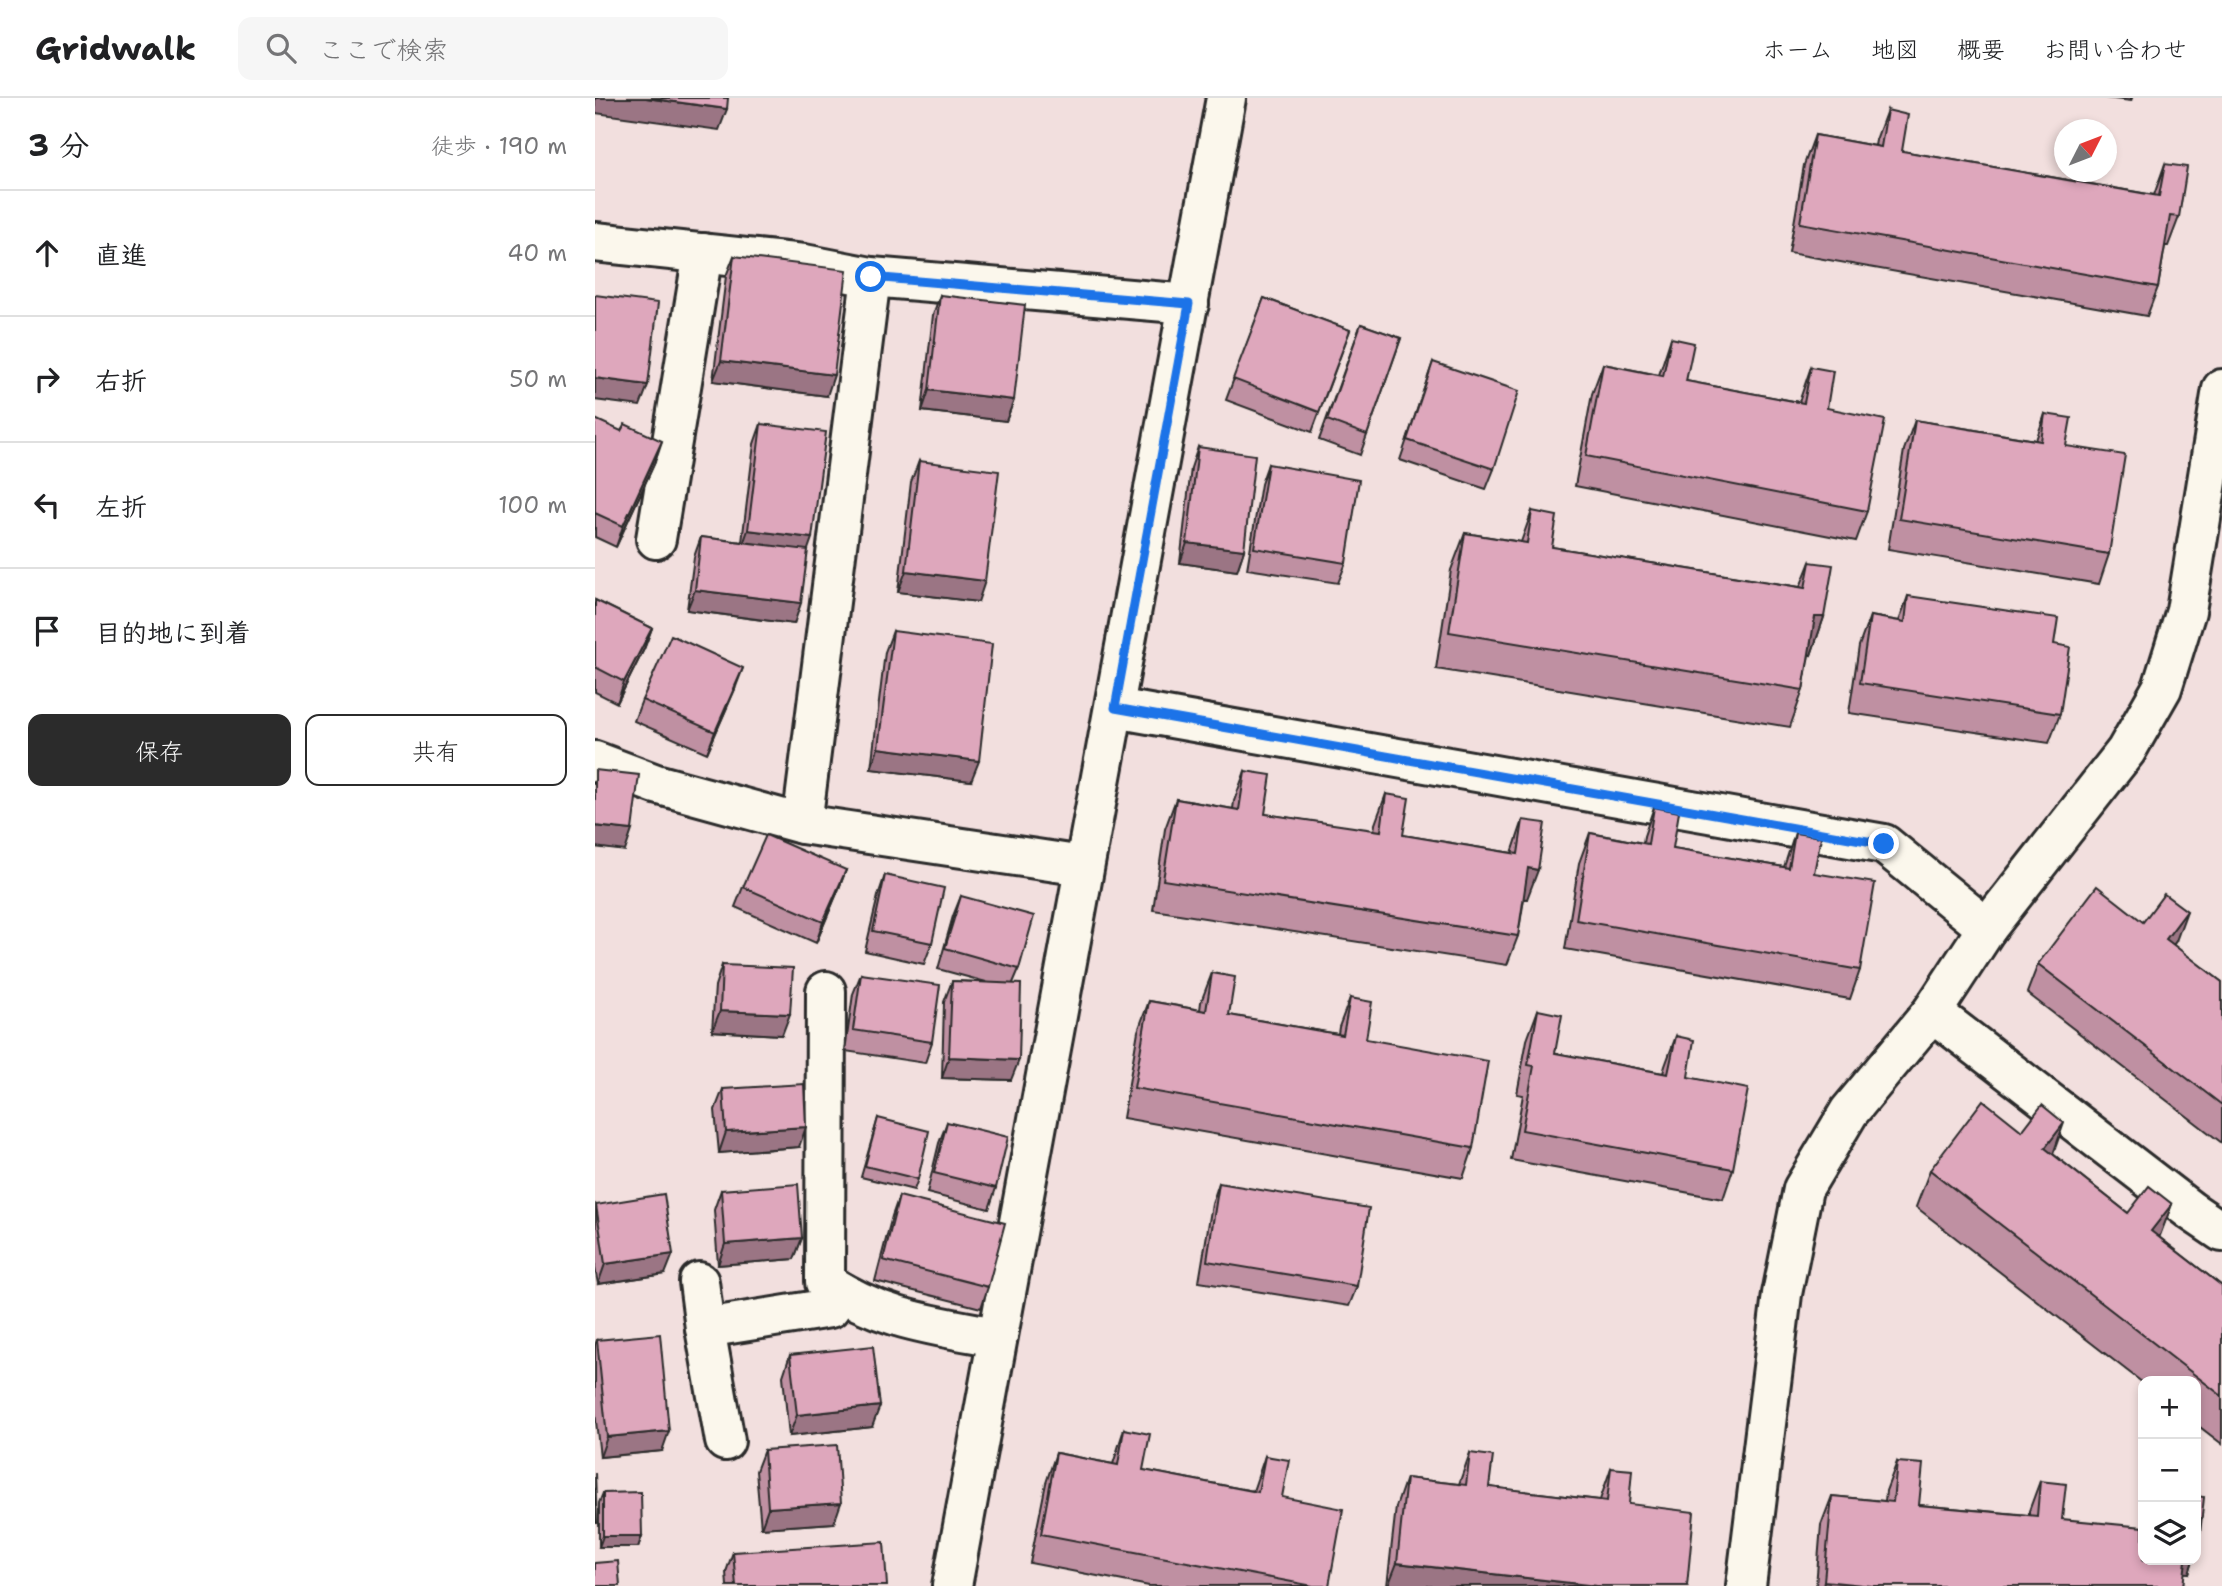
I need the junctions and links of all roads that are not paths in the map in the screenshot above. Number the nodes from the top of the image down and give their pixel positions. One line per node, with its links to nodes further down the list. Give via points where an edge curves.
1 (1226, 98): 5 (street)
2 (595, 242): 3 (street)
3 (703, 253): 4 (street); 7 (street)
4 (871, 277): 5 (street); 10 (street)
5 (1189, 304): 8 (street)
6 (2222, 389): 12 (street, via 2186,611 2162,688 2126,751)
7 (656, 538)
8 (1115, 708): 11 (street); 12 (street, via 1884,844)
9 (595, 761): 10 (street, via 656,784)
10 (802, 824): 11 (street)
11 (1083, 866): 19 (street)
12 (1987, 928): 14 (street)
13 (826, 991): 17 (street, via 825,1282)
14 (1932, 1012): 15 (street); 22 (street, via 1849,1112 1803,1189 1782,1294)
15 (2222, 1232)
16 (699, 1282): 18 (street)
17 (841, 1292): 18 (street, via 830,1308); 19 (street, via 909,1321)
18 (705, 1328): 20 (street)
19 (996, 1337): 21 (street)
20 (725, 1441)
21 (952, 1586)
22 (1747, 1586)

